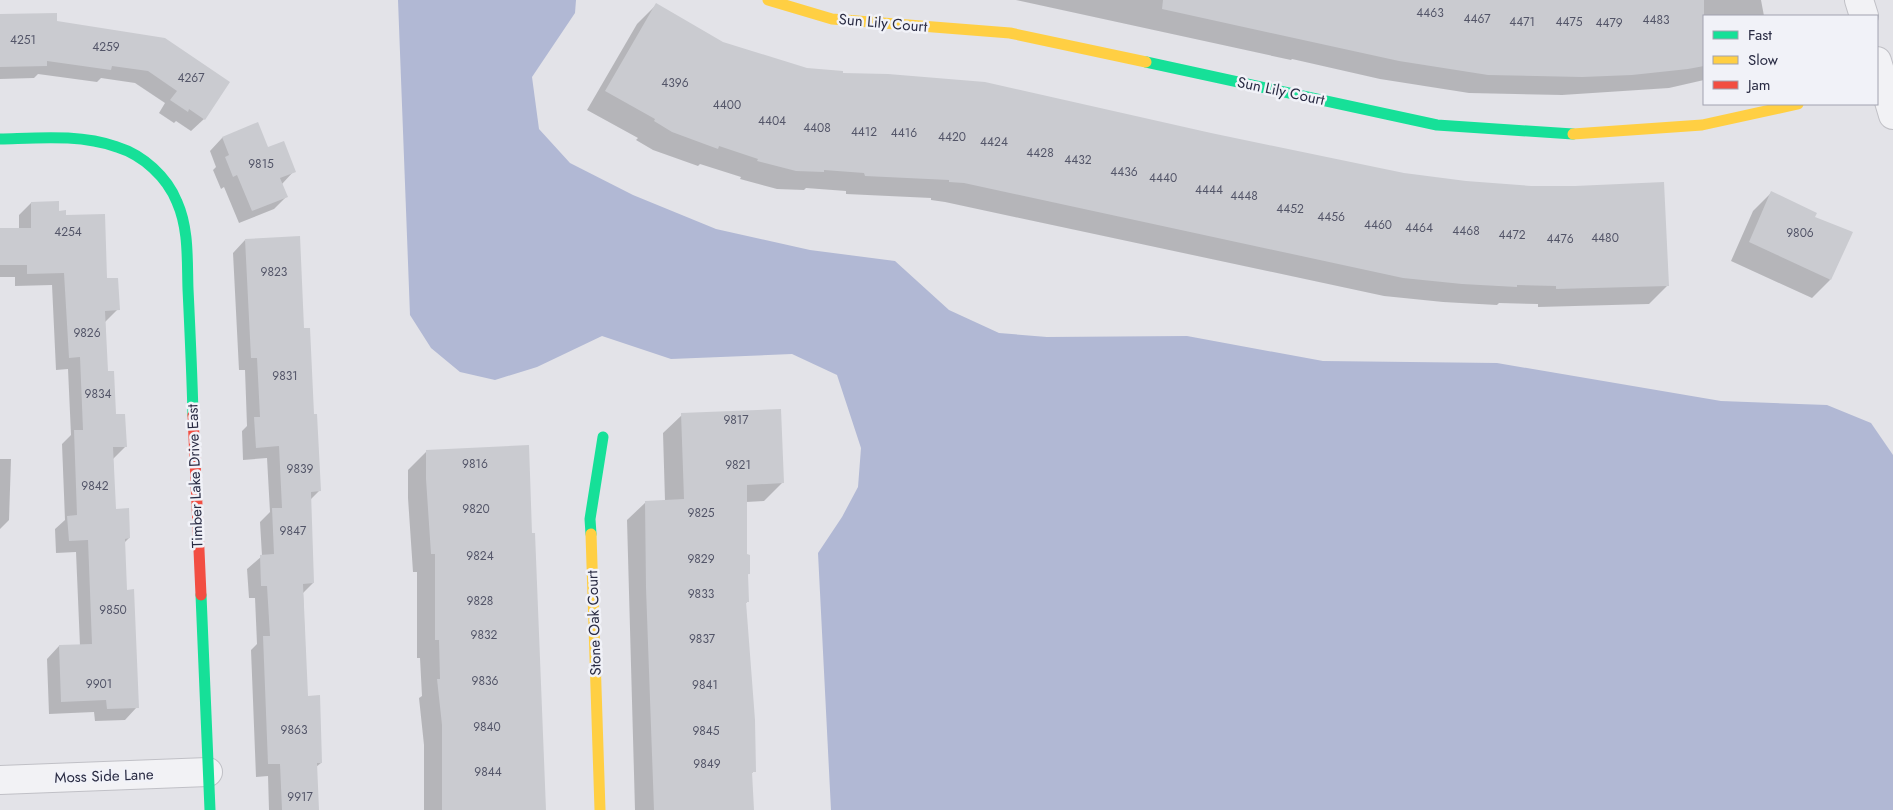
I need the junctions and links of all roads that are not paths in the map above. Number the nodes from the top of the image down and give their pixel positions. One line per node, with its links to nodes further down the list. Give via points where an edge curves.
1 (768, 0): 6 (street, Sun Lily Court, via 832,19 1010,33 1437,124 1567,134 1702,125)
2 (1859, 0): 3 (street)
3 (1864, 15)
4 (1878, 68): 5 (street)
5 (1881, 87): 7 (street)
6 (1793, 105)
7 (1893, 115)
8 (0, 139): 10 (street, Timber Lake Drive East, via 75,138 114,144 140,156 162,177 180,209 186,239)
9 (603, 437): 13 (street, Stone Oak Court, via 590,519)
10 (208, 772): 11 (street, Moss Side Lane); 12 (street, Timber Lake Drive East)
11 (0, 780)
12 (210, 810)
13 (600, 810)

